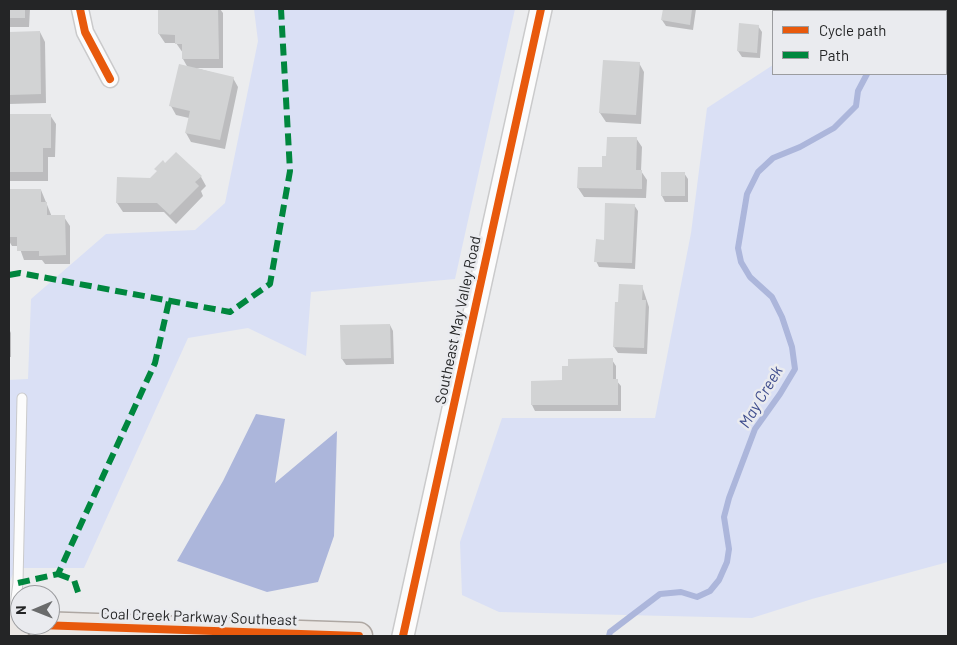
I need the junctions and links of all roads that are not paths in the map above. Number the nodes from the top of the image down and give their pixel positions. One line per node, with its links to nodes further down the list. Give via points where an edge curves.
1 (80, 9): 3 (street, via 85,32)
2 (541, 9): 8 (street, Southeast May Valley Road)
3 (110, 79)
4 (22, 398): 5 (lane)
5 (18, 585)
6 (60, 626): 7 (main road, Coal Creek Parkway Southeast)
7 (359, 636)
8 (403, 636)

